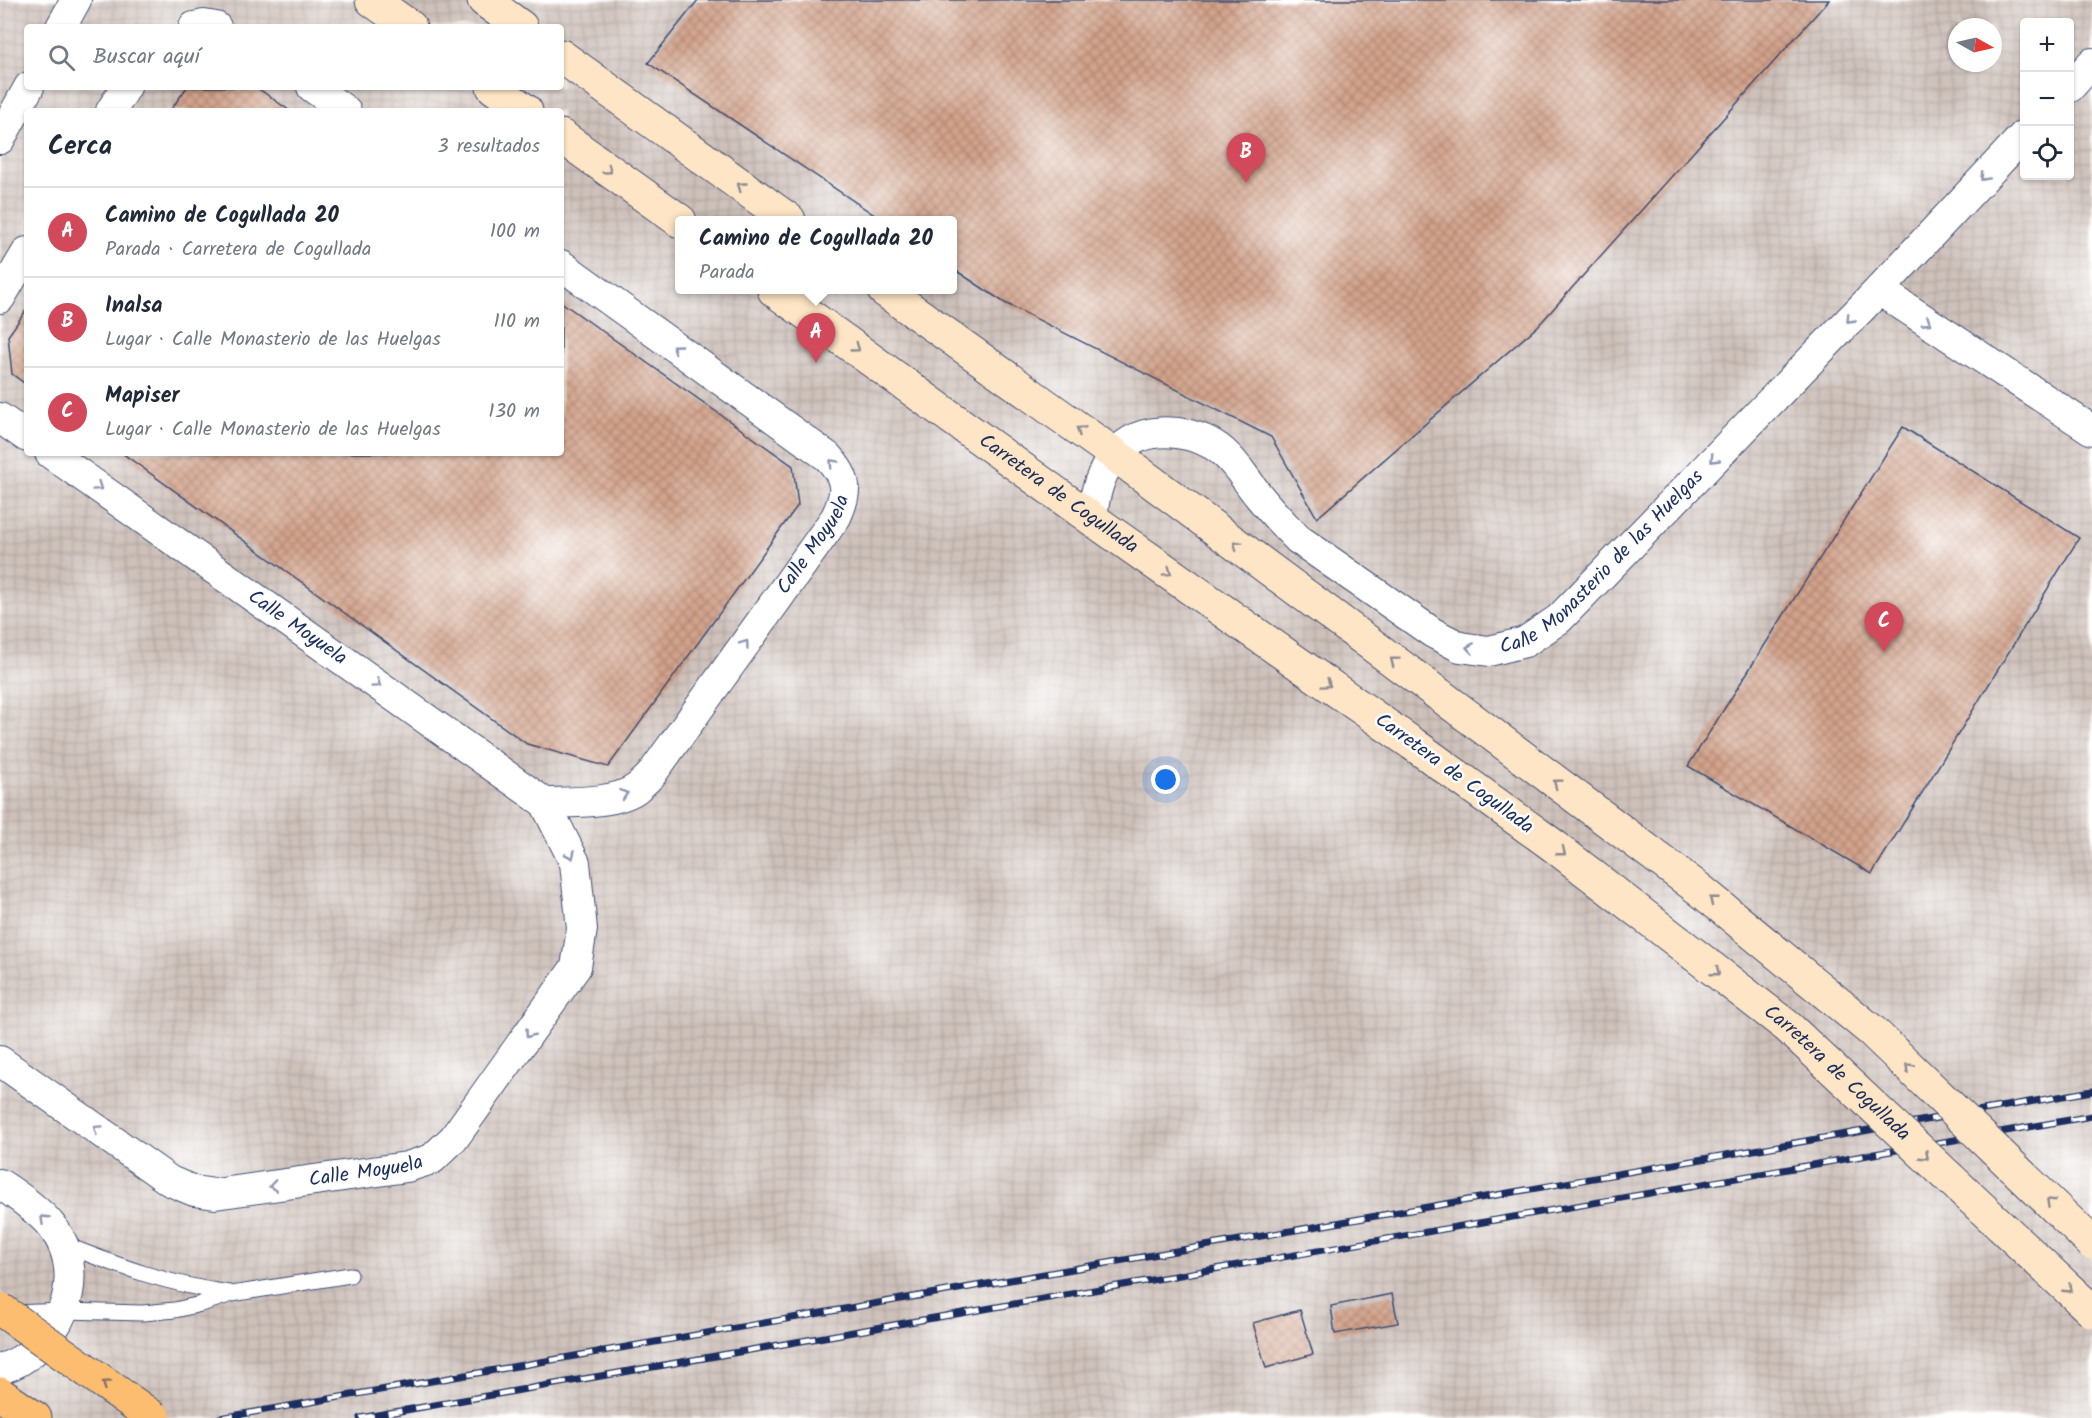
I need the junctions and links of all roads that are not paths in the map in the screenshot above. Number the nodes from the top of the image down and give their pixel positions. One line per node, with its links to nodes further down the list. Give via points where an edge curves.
1 (76, 0): 4 (street)
2 (372, 0): 5 (street)
3 (484, 0): 6 (street)
4 (63, 24)
5 (406, 24)
6 (517, 24)
7 (564, 58): 20 (street, one-way to 7)
8 (2092, 63): 9 (street)
9 (2074, 83)
10 (27, 90): 18 (street)
11 (124, 90): 14 (street)
12 (316, 90): 15 (street)
13 (497, 90): 16 (street)
14 (113, 108)
15 (342, 108)
16 (522, 108)
17 (564, 138): 21 (street, one-way to 21)
18 (0, 139)
19 (2020, 140): 24 (street, Calle Monasterio de las Huelgas, one-way to 24)
20 (783, 216)
21 (675, 217)
22 (24, 257): 27 (street)
23 (564, 267): 34 (street, Calle Moyuela, one-way to 23, via 618,796 636,789 651,775 836,517 845,483 840,469 828,457)
24 (1878, 290): 29 (street, one-way to 29); 31 (street, Calle Monasterio de las Huelgas, one-way to 31, via 1559,619 1525,642 1490,651 1460,646 1433,633 1298,539 1223,452 1204,439 1167,432 1146,434 1129,441)
25 (780, 294): 33 (street, Carretera de Cogullada, one-way to 33)
26 (890, 294): 31 (street, one-way to 26)
27 (0, 298)
28 (0, 418): 30 (street)
29 (2092, 430)
30 (24, 435)
31 (1114, 454): 33 (street, via 1100,480); 37 (street, one-way to 31, bridge, via 1872,1031 1699,889)
32 (54, 456): 34 (street, Calle Moyuela, one-way to 34)
33 (1092, 519): 43 (street, Carretera de Cogullada, one-way to 43, bridge, via 1554,846 1788,1027)
34 (545, 803): 35 (street, Calle Moyuela, one-way to 35, via 575,863 582,929 576,967 454,1138 432,1159 407,1167 215,1194 194,1191 170,1181)
35 (0, 1061)
36 (0, 1184): 38 (street, one-way to 36, via 53,1228)
37 (2092, 1243)
38 (62, 1244): 40 (lane, via 164,1281); 42 (street, via 70,1277)
39 (350, 1275): 40 (lane)
40 (232, 1294): 42 (lane, via 154,1312)
41 (0, 1310): 48 (highway, one-way to 41, bridge)
42 (64, 1311): 44 (lane); 45 (street, via 37,1348)
43 (2092, 1311)
44 (0, 1314)
45 (0, 1370)
46 (0, 1394): 47 (highway)
47 (35, 1418)
48 (154, 1418)

